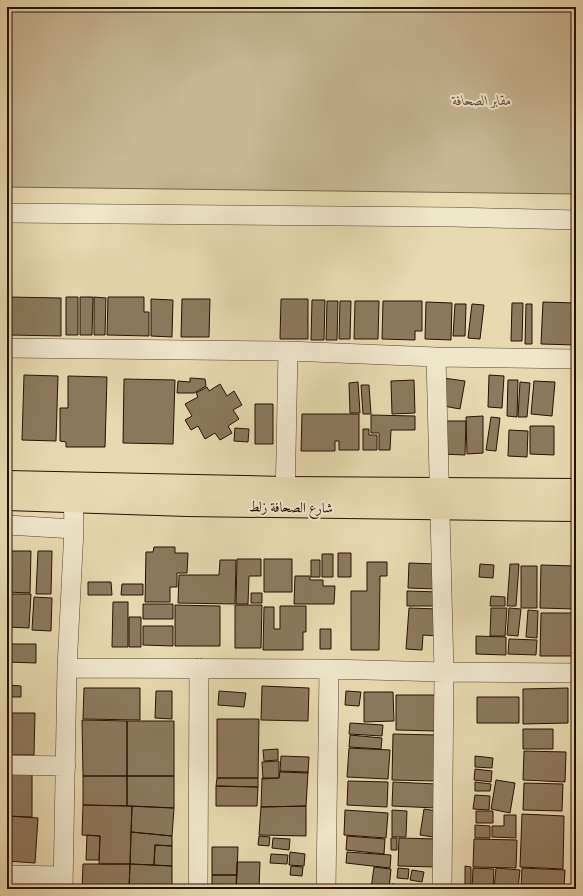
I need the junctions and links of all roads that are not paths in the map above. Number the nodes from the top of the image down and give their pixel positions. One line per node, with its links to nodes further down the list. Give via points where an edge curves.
1 (7, 213): 2 (street)
2 (576, 220)
3 (7, 348): 4 (street)
4 (288, 351): 5 (street); 10 (street)
5 (436, 357): 6 (street); 11 (street)
6 (576, 358)
7 (7, 482): 9 (highway, شارع الصحافة زلط)
8 (576, 490): 11 (highway, شارع الصحافة زلط)
9 (73, 492): 10 (highway, شارع الصحافة زلط); 12 (highway, شارع الصحافة زلط); 15 (street)
10 (285, 497): 11 (highway, شارع الصحافة زلط)
11 (440, 499): 13 (highway, شارع الصحافة زلط); 19 (street)
12 (7, 500)
13 (576, 510)
14 (7, 525): 15 (street)
15 (74, 529): 16 (street)
16 (67, 668): 17 (street); 22 (street)
17 (199, 668): 18 (street); 25 (street)
18 (329, 669): 19 (street); 26 (street)
19 (444, 672): 20 (street); 27 (street)
20 (576, 673)
21 (7, 765): 22 (street)
22 (66, 766): 24 (street)
23 (7, 875): 24 (street)
24 (63, 882)
25 (198, 889)
26 (326, 889)
27 (442, 889)

